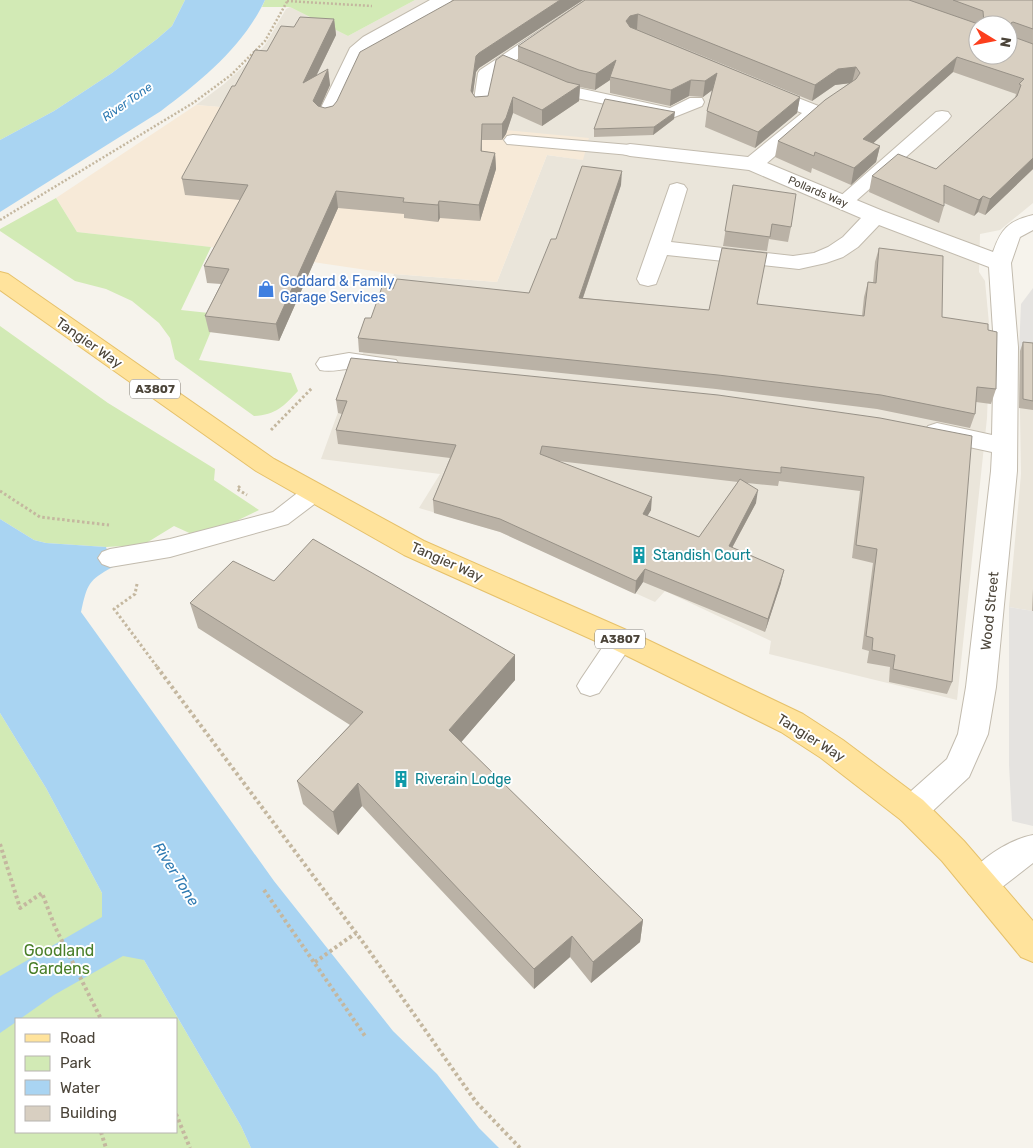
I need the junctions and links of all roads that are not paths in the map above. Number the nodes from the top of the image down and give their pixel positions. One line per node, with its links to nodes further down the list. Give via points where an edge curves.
1 (444, 0): 9 (street, via 357,52)
2 (596, 0): 3 (lane)
3 (500, 62): 4 (lane); 8 (lane, via 486,73)
4 (518, 70)
5 (536, 77): 7 (lane, via 573,92 672,113)
6 (746, 83): 13 (street, via 822,106)
7 (696, 102)
8 (480, 106)
9 (327, 116)
10 (942, 116): 15 (lane)
11 (513, 140): 12 (lane)
12 (630, 150): 13 (street, Pollards Way)
13 (753, 164): 15 (street, Pollards Way)
14 (677, 189): 18 (street)
15 (843, 203): 16 (street, Pollards Way)
16 (875, 216): 18 (street, via 841,249 805,262); 19 (street, Pollards Way)
17 (1033, 221): 19 (street, Wood Street, via 1010,234)
18 (660, 247): 20 (street)
19 (1000, 263): 25 (street, Wood Street, via 1006,347)
20 (648, 279)
21 (0, 280): 26 (main road, Tangier Way / A3807, via 265,465)
22 (328, 364): 23 (street, via 349,362)
23 (412, 368)
24 (916, 428): 25 (street)
25 (1004, 446): 30 (street, Wood Street, via 981,688 973,734 958,768)
26 (313, 493): 27 (lane, via 280,518 170,548); 28 (main road, Tangier Way / A3807, via 414,548)
27 (110, 558)
28 (622, 640): 29 (lane); 30 (main road, Tangier Way / A3807, via 792,723)
29 (590, 686)
30 (912, 810): 32 (main road, A3807)
31 (1033, 849): 32 (street, via 1022,851)
32 (981, 883): 33 (main road, A3807)
33 (1033, 946)

